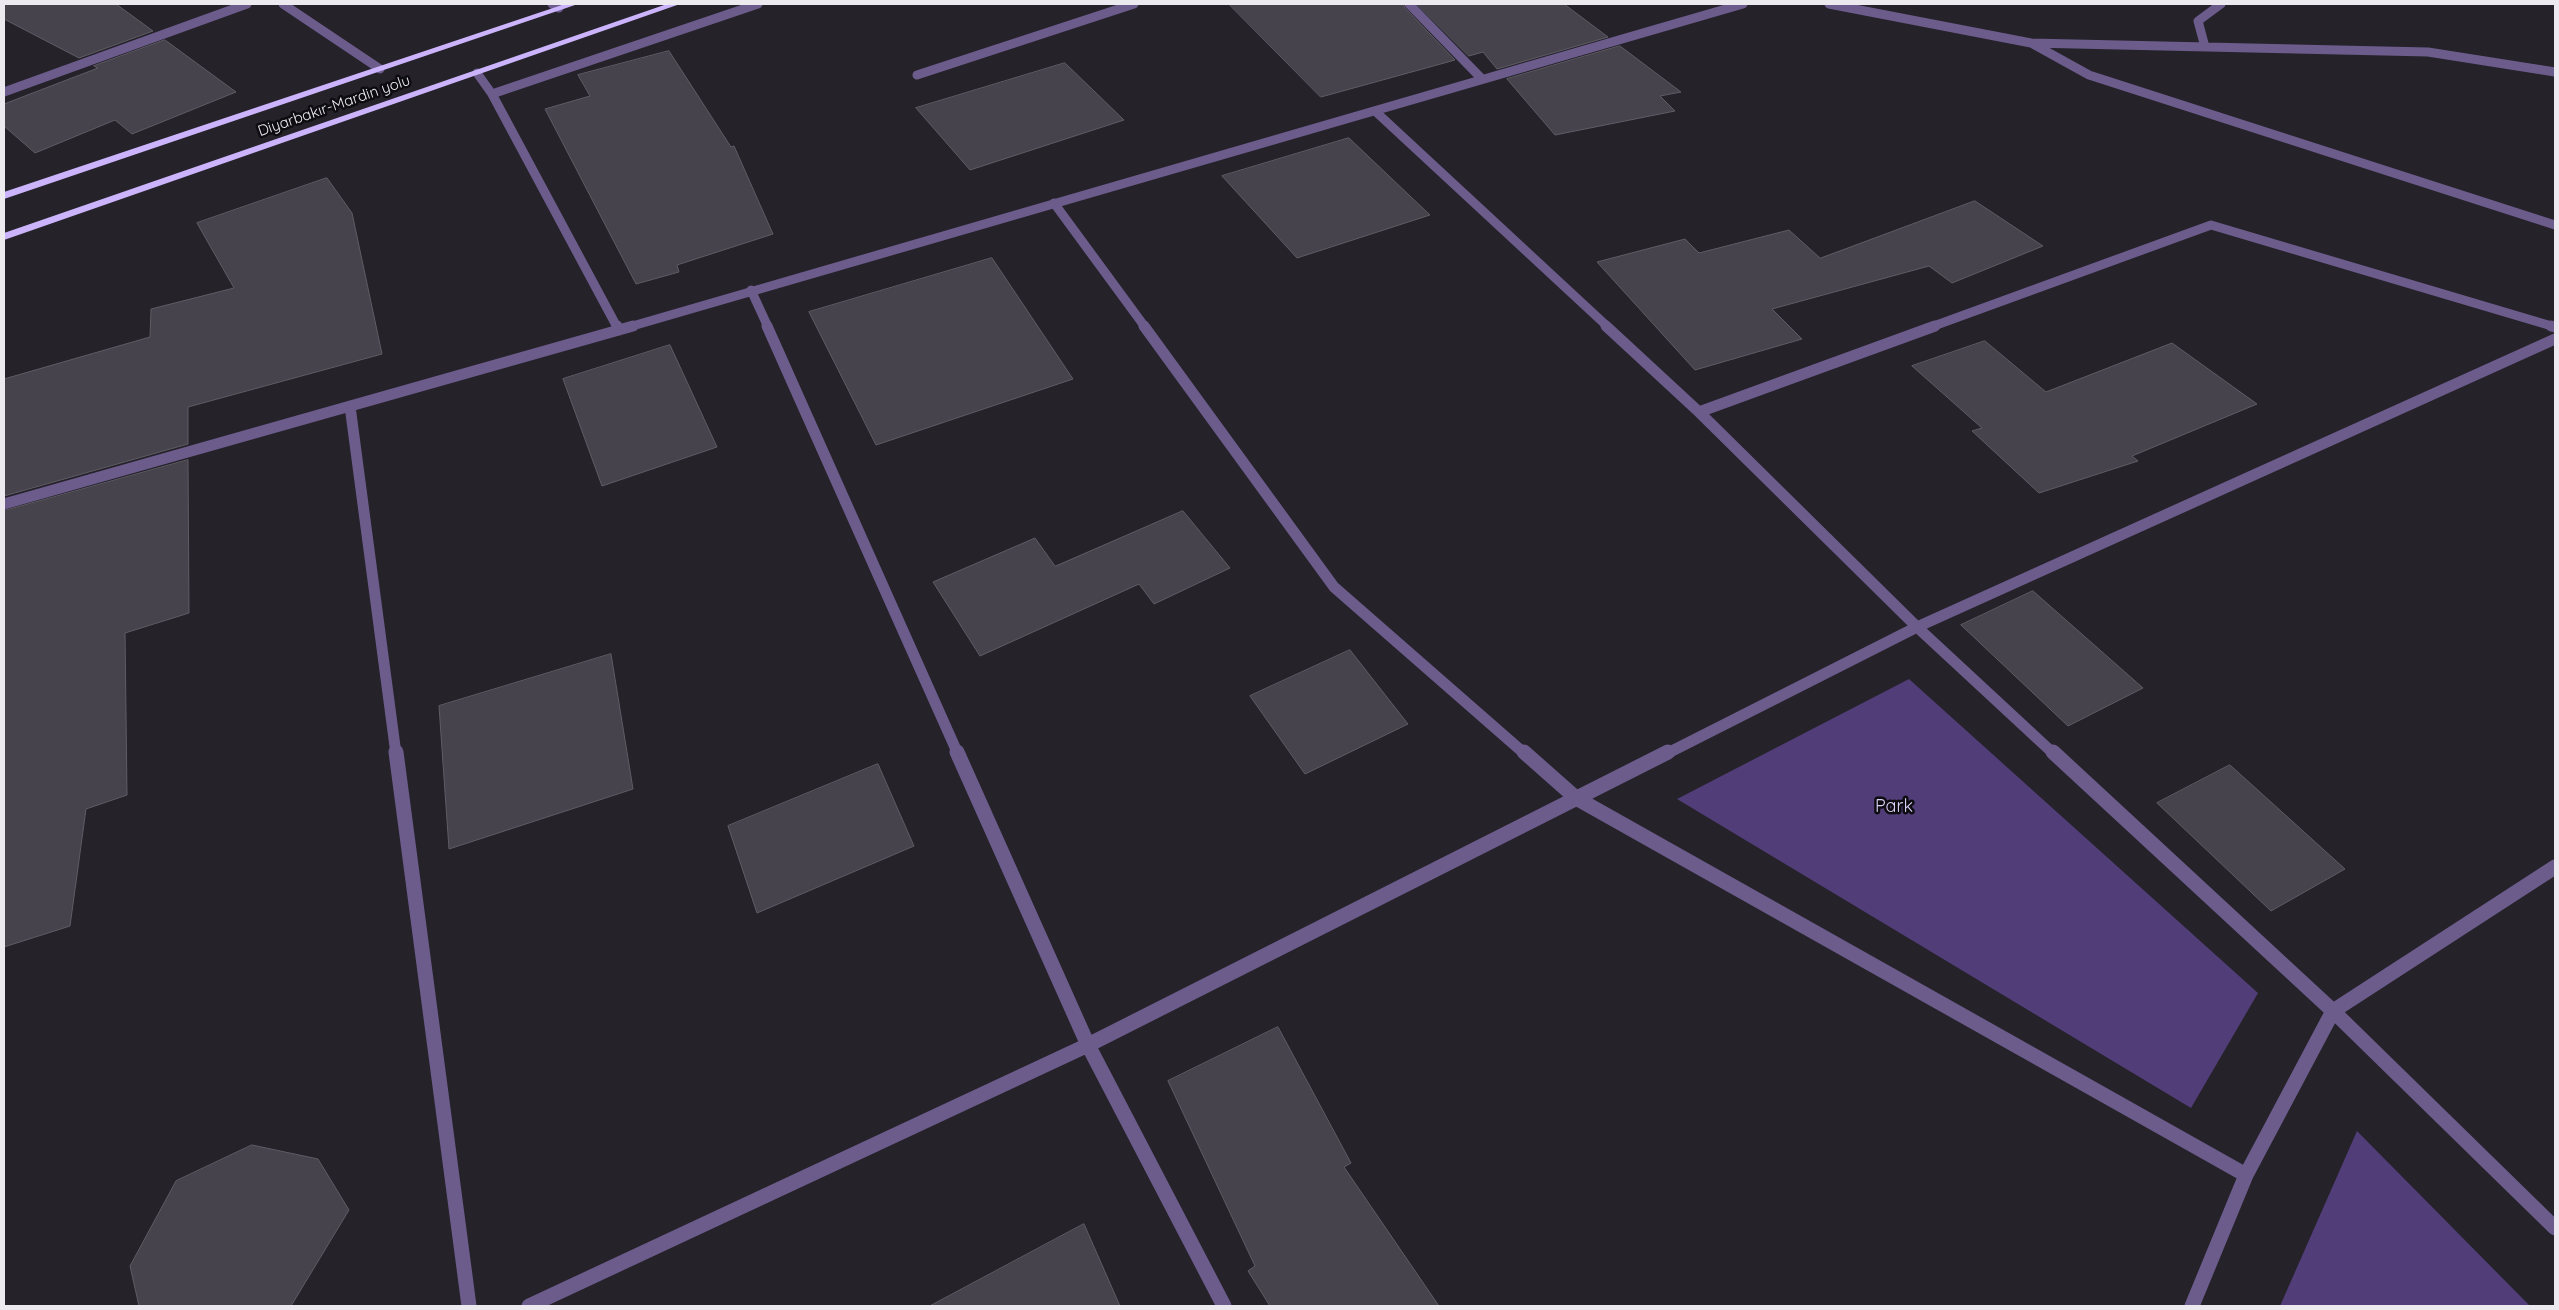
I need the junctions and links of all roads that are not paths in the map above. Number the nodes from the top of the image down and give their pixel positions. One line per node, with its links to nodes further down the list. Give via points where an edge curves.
1 (247, 4): 19 (street)
2 (283, 4): 14 (street)
3 (573, 4): 11 (highway, Diyarbakır-Mardin yolu)
4 (675, 4): 15 (highway, Diyarbakır-Mardin yolu)
5 (758, 4): 20 (street)
6 (1134, 4): 17 (street)
7 (1408, 4): 18 (street)
8 (1743, 4): 18 (street)
9 (1829, 4): 12 (street)
10 (2221, 4): 13 (street, via 2198,21)
11 (556, 6): 14 (highway, Diyarbakır-Mardin yolu)
12 (2031, 43): 13 (street); 24 (street, via 2089,75)
13 (2204, 47): 16 (street, via 2428,52)
14 (380, 69): 22 (highway, Diyarbakır-Mardin yolu)
15 (477, 72): 20 (street); 25 (highway, Diyarbakır-Mardin yolu)
16 (2555, 72)
17 (916, 75)
18 (1481, 78): 21 (street)
19 (4, 92)
20 (492, 94): 28 (street)
21 (1375, 111): 23 (street); 31 (street)
22 (4, 196)
23 (1054, 203): 26 (street); 34 (street, via 1334,587)
24 (2555, 225)
25 (4, 237)
26 (751, 290): 28 (street); 37 (street)
27 (2555, 327): 31 (street, via 2211,225)
28 (619, 330): 30 (street)
29 (2555, 339): 33 (street)
30 (350, 406): 32 (street); 40 (street)
31 (1698, 412): 33 (street)
32 (4, 504)
33 (1917, 627): 34 (street); 36 (street)
34 (1576, 798): 37 (street); 38 (street)
35 (2555, 866): 36 (street)
36 (2332, 1011): 38 (street); 39 (street)
37 (1088, 1045): 41 (street); 42 (street)
38 (2246, 1175): 43 (street)
39 (2555, 1228)
40 (469, 1306)
41 (529, 1306)
42 (1224, 1306)
43 (2192, 1306)

